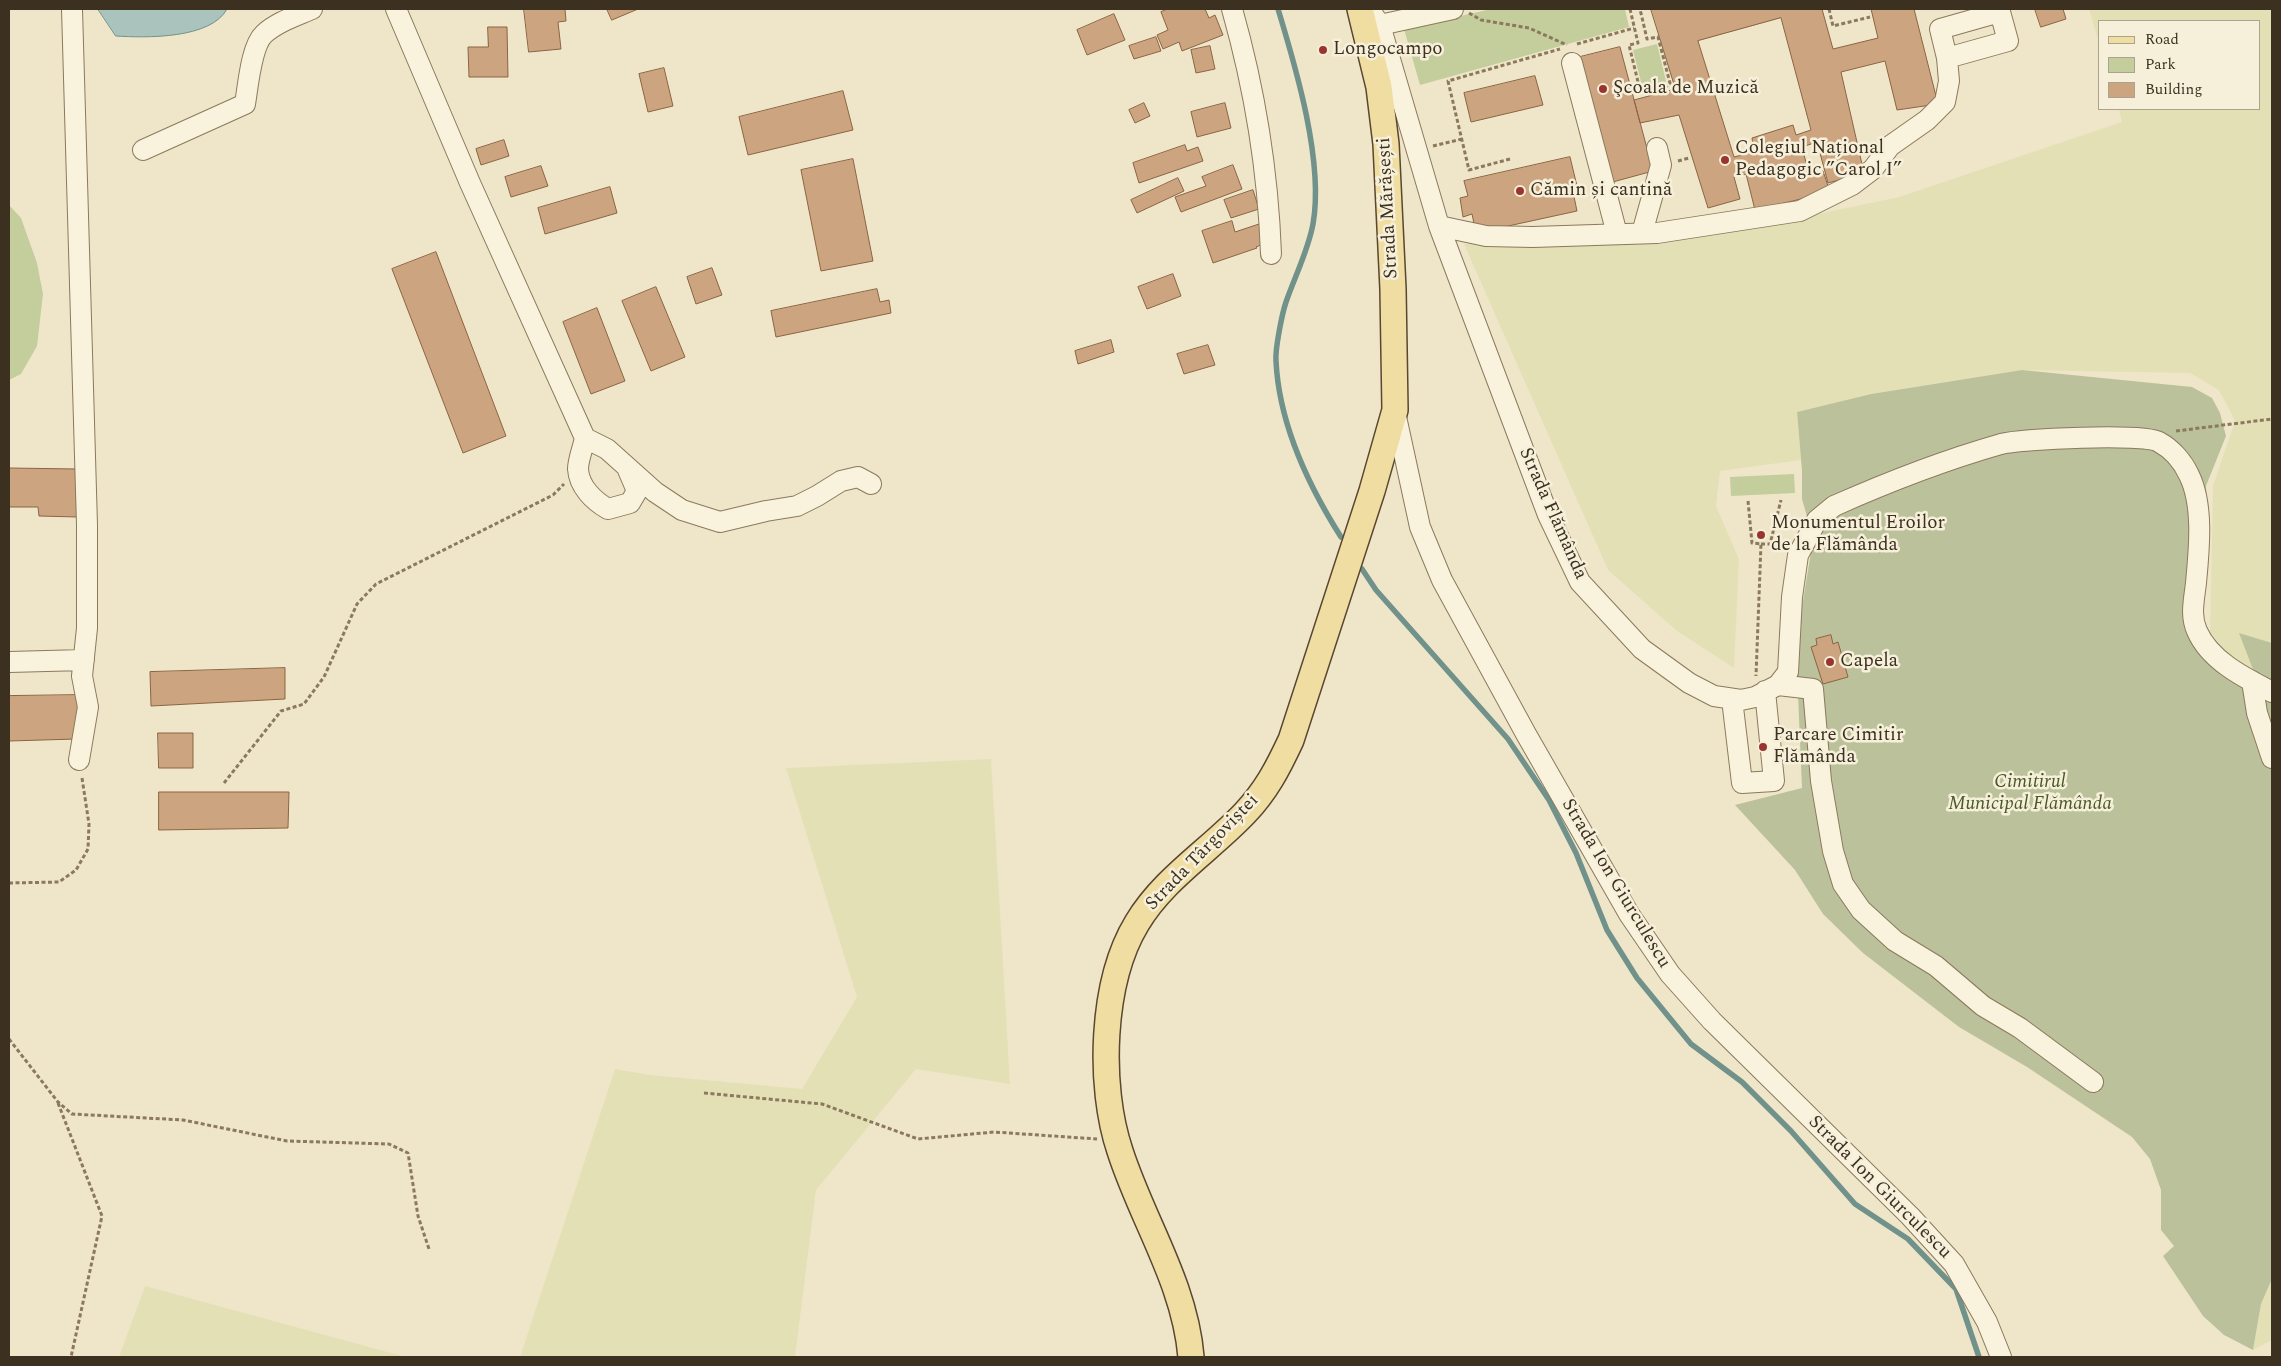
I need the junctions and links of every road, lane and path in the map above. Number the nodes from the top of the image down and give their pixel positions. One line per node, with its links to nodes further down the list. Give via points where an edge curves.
1 (72, 9): 35 (street, via 87,525)
2 (312, 9): 18 (street, via 278,24 263,35 256,45 245,104)
3 (396, 9): 27 (street, via 470,183)
4 (1232, 9): 24 (street, via 1263,149)
5 (1360, 9): 25 (main road, Strada Mărășești, via 1379,88 1386,144)
6 (1452, 9): 11 (street)
7 (1464, 9): 14 (path, via 1481,20 1529,28)
8 (1630, 9): 13 (path)
9 (1640, 9): 13 (path, via 1647,39 1658,37 1670,83 1663,90 1649,94 1640,90 1629,45 1638,43)
10 (1828, 9): 12 (path, via 1833,26)
11 (1374, 17): 19 (street, Strada Flămânda)
12 (1870, 17)
13 (1634, 28): 14 (path)
14 (1571, 55): 16 (path, via 1448,81); 22 (street)
15 (1947, 58): 23 (street, via 1949,81 1945,102 1927,120 1890,146 1873,169 1852,185 1800,211)
16 (1462, 139): 19 (path); 20 (path, via 1469,170)
17 (1657, 148): 23 (street, via 1661,165)
18 (143, 150)
19 (1416, 151): 21 (street, Strada Flămânda)
20 (1510, 159)
21 (1439, 226): 22 (street, via 1486,236); 40 (street, Strada Flămânda, via 1545,506 1580,582 1642,649 1689,684 1714,696)
22 (1617, 234): 23 (street)
23 (1642, 234)
24 (1271, 254)
25 (1395, 410): 49 (main road, Strada Târgoviștei, via 1372,491 1290,740 1274,778 1245,813 1166,885 1121,951 1110,1002 1107,1039 1109,1102); 53 (street, Strada Ion Giurculescu, via 1420,526 1442,580 1629,914 1670,974 1712,1021 1910,1216 1954,1264 1987,1322)
26 (2272, 419): 28 (path, via 2173,432)
27 (586, 438): 29 (street, via 607,449); 30 (street)
28 (2158, 440): 37 (street, via 2175,453 2190,476 2200,529 2191,616 2198,634 2214,654 2239,675); 38 (street, via 2120,436 2004,444 1834,506 1817,520 1798,556 1788,672)
29 (627, 466): 30 (street, via 637,491 630,503 608,509 596,502 584,487); 31 (street, via 655,492 682,510 720,522 797,506 840,481 858,477)
30 (578, 470): 43 (path, via 553,495 376,584 357,604 324,677 304,704 281,711)
31 (871, 484)
32 (1781, 500): 34 (path, via 1770,544)
33 (1748, 501): 34 (path, via 1752,543)
34 (1761, 544): 38 (path)
35 (84, 660): 36 (street); 42 (street, via 82,676 88,707)
36 (9, 662)
37 (2252, 681): 39 (street); 41 (street, via 2257,713)
38 (1766, 691): 40 (street, Strada Flămânda, via 1741,700); 40 (street, via 1774,781 1742,783); 46 (street, Strada Flămânda, via 1813,689 1821,781 1833,851 1843,884 1860,910 1895,941 1936,966 1983,1006 2020,1028)
39 (2272, 692)
40 (1732, 699)
41 (2272, 758)
42 (80, 760): 44 (path, via 89,824 88,849 76,870 59,882)
43 (224, 783)
44 (9, 883)
45 (9, 1039): 48 (path)
46 (2093, 1082)
47 (704, 1093): 49 (path, via 822,1104 918,1139 994,1132)
48 (58, 1102): 50 (path, via 72,1114 183,1120 287,1141 389,1144 408,1153 418,1216); 51 (path, via 102,1216)
49 (1117, 1141): 52 (main road, Strada Târgoviștei, via 1174,1283 1189,1333)
50 (429, 1249)
51 (71, 1357)
52 (1191, 1357)
53 (2001, 1357)

